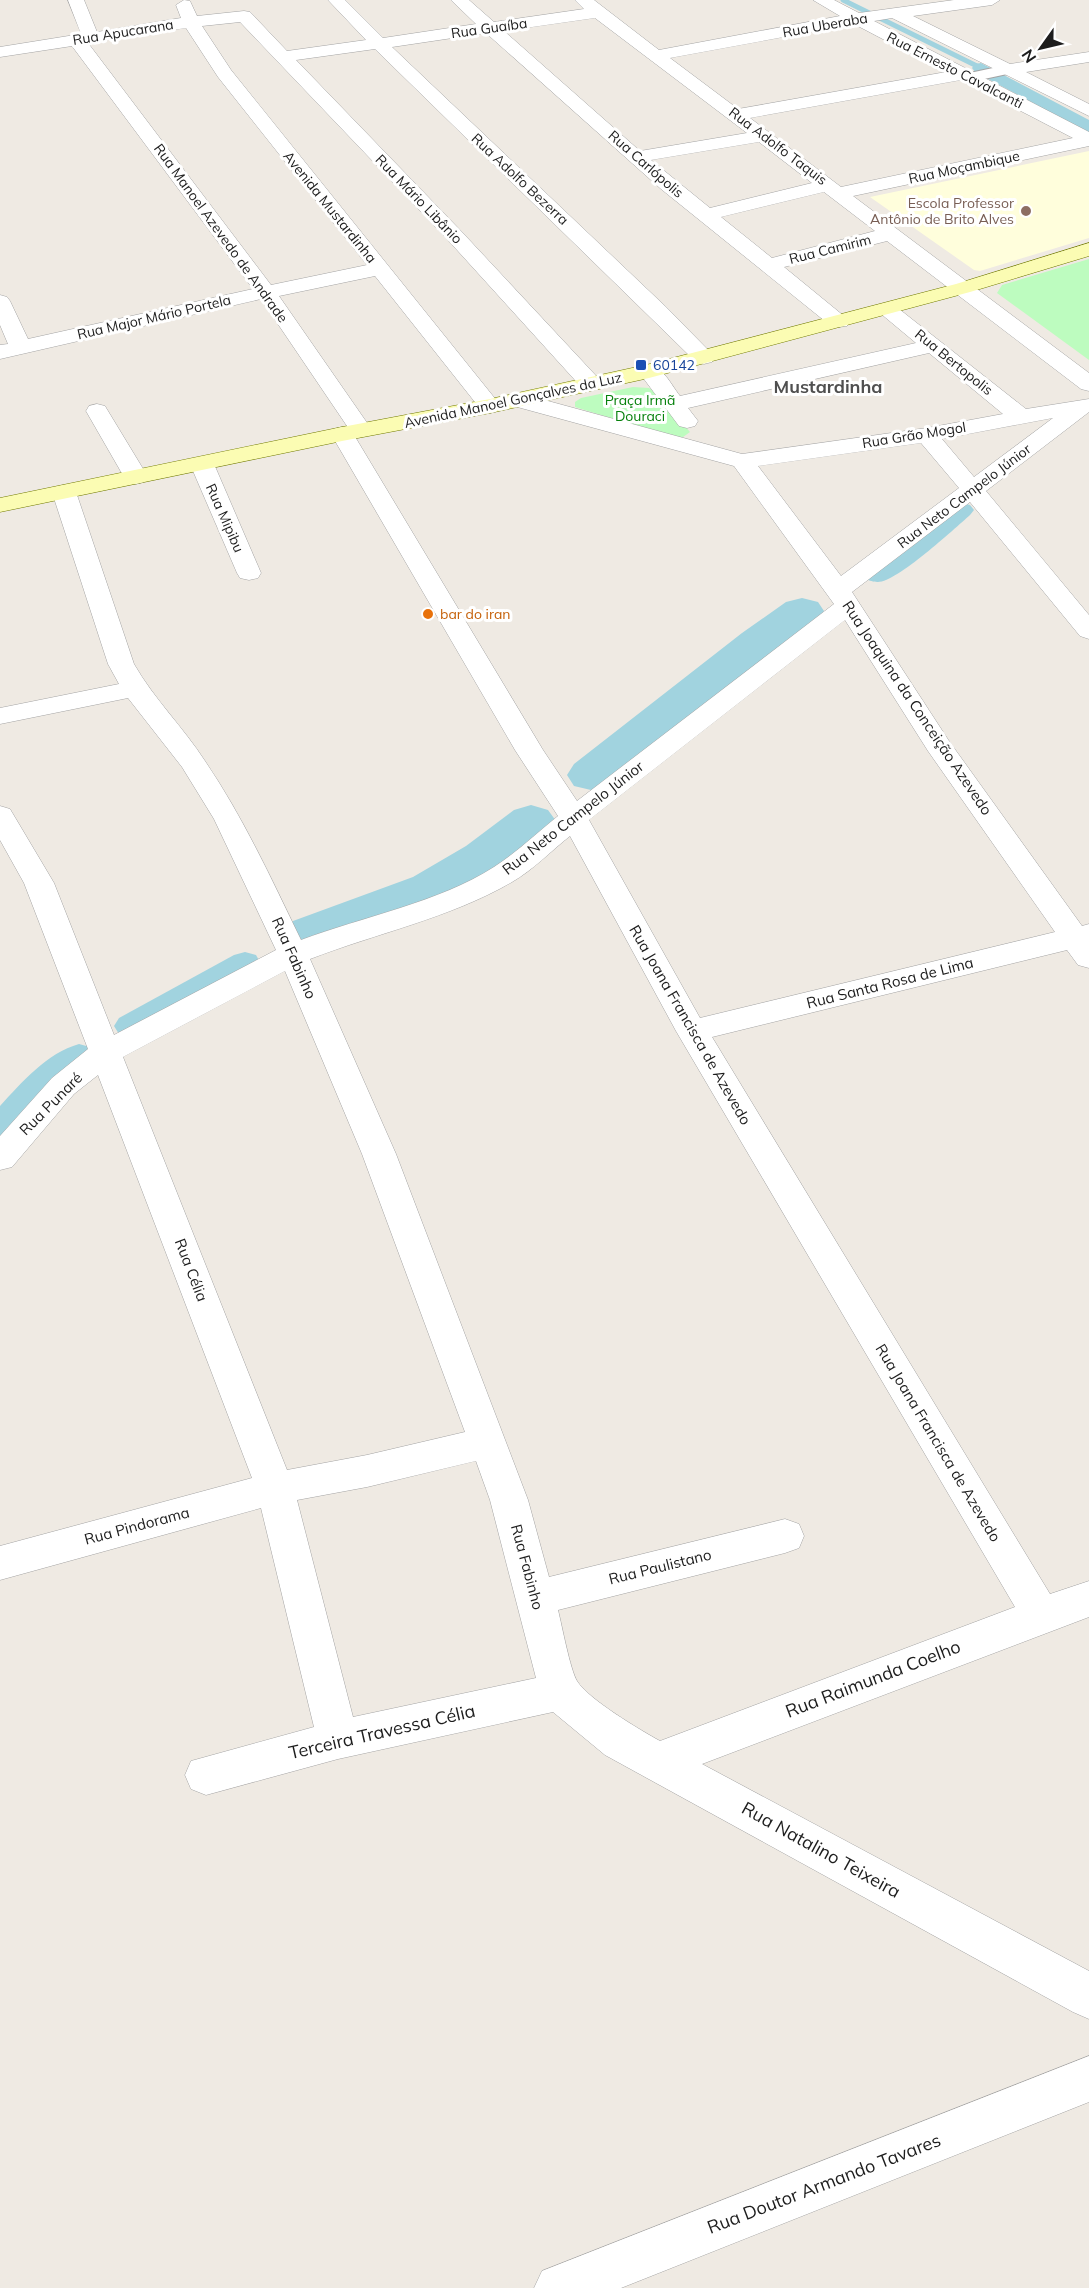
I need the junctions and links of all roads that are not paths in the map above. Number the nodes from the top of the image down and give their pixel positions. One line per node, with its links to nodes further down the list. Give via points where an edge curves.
1 (76, 0): 13 (street, Rua Manoel Azevedo de Andrade)
2 (185, 0): 11 (street, Avenida Mustardinha)
3 (336, 0): 14 (street, Rua Adolfo Bezerra)
4 (459, 0): 12 (street, Rua Carlópolis)
5 (821, 0): 8 (street, Rua Ernesto Cavalcanti)
6 (992, 0): 9 (street)
7 (597, 5): 12 (street, Rua Guaíba); 16 (street, Rua Adolfo Taquis)
8 (863, 12): 9 (street, Rua Ernesto Cavalcanti); 16 (street, Rua Uberaba); 20 (street, Rua Ernesto Cavalcanti)
9 (893, 14): 19 (street, Rua Ernesto Cavalcanti)
10 (245, 16): 11 (street, Rua Apucarana); 17 (street, Rua Mário Libânio)
11 (191, 22): 13 (street, Rua Apucarana); 31 (street, Avenida Mustardinha, via 224,73)
12 (489, 28): 14 (street, Rua Guaíba); 25 (street, Rua Carlópolis)
13 (84, 39): 15 (street, Rua Apucarana); 33 (street, Rua Manoel Azevedo de Andrade)
14 (379, 44): 17 (street, Rua Guaíba); 39 (street, Rua Adolfo Bezerra)
15 (0, 52)
16 (658, 55): 22 (street, Rua Adolfo Taquis)
17 (283, 57): 41 (street, Rua Mário Libânio)
18 (1089, 57): 19 (street)
19 (1001, 71): 20 (street); 21 (street, Rua Ernesto Cavalcanti)
20 (970, 76): 22 (street); 24 (street, Rua Ernesto Cavalcanti)
21 (1089, 111)
22 (735, 115): 23 (street, Rua Adolfo Taquis)
23 (764, 136): 25 (street); 26 (street, Rua Adolfo Taquis)
24 (1089, 140): 26 (street, Rua Moçambique)
25 (636, 157): 27 (street, Rua Carlópolis)
26 (834, 189): 27 (street, Rua Moçambique); 28 (street, Rua Adolfo Taquis)
27 (706, 215): 30 (street, Rua Carlópolis)
28 (893, 233): 30 (street, Rua Camirim); 32 (street, Rua Adolfo Taquis)
29 (1089, 249): 32 (main road, Avenida Manoel Gonçalves da Luz)
30 (767, 265): 36 (street, Rua Carlópolis)
31 (380, 269): 33 (street, Rua Major Mário Portela); 45 (street, Avenida Mustardinha)
32 (963, 288): 35 (main road, Avenida Manoel Gonçalves da Luz); 42 (street, Rua Adolfo Taquis)
33 (266, 292): 38 (street, Rua Major Mário Portela); 48 (street, Rua Manoel Azevedo de Andrade)
34 (0, 301): 38 (street)
35 (887, 309): 36 (main road, Avenida Manoel Gonçalves da Luz); 37 (street, Rua Bertopolis)
36 (839, 321): 39 (main road, Avenida Manoel Gonçalves da Luz)
37 (933, 346): 44 (street); 47 (street, Rua Bertopolis)
38 (10, 350)
39 (704, 357): 40 (main road, Avenida Manoel Gonçalves da Luz)
40 (649, 371): 41 (main road, Avenida Manoel Gonçalves da Luz); 44 (street)
41 (591, 384): 43 (main road, Avenida Manoel Gonçalves da Luz)
42 (1088, 398): 47 (street, Rua Grão Mogol); 54 (street, Rua Neto Campelo Júnior)
43 (518, 400): 45 (main road, Avenida Manoel Gonçalves da Luz); 50 (street)
44 (674, 404): 50 (street)
45 (490, 406): 48 (main road, Avenida Manoel Gonçalves da Luz)
46 (97, 411): 53 (street)
47 (1020, 416): 49 (street, Rua Grão Mogol)
48 (351, 432): 52 (main road, Avenida Manoel Gonçalves da Luz); 63 (street, Rua Joana Francisca de Azevedo, via 529,750)
49 (927, 435): 51 (street, Rua Grão Mogol); 54 (street)
50 (712, 453): 51 (street)
51 (742, 460): 58 (street, Rua Joaquina da Conceição Azevedo)
52 (202, 464): 53 (main road, Avenida Manoel Gonçalves da Luz); 57 (street, Rua Mipibu)
53 (136, 477): 55 (main road, Avenida Manoel Gonçalves da Luz)
54 (973, 490): 58 (street, Rua Neto Campelo Júnior); 59 (street)
55 (64, 492): 56 (main road, Avenida Manoel Gonçalves da Luz); 60 (street, Rua Fabinho, via 121,664)
56 (0, 505)
57 (249, 573)
58 (843, 598): 63 (street, Rua Neto Campelo Júnior); 64 (street, Rua Joaquina da Conceição Azevedo, via 938,745)
59 (1089, 631)
60 (135, 689): 61 (street); 65 (street, Rua Fabinho, via 193,763 228,819)
61 (0, 716)
62 (0, 815): 67 (street, Rua Célia, via 39,883)
63 (574, 818): 65 (street, Rua Neto Campelo Júnior, via 504,874 474,891); 66 (street, Rua Joana Francisca de Azevedo)
64 (1084, 943): 66 (street, Rua Santa Rosa de Lima)
65 (293, 954): 67 (street, Rua Neto Campelo Júnior); 69 (street, Rua Fabinho, via 379,1154)
66 (692, 1031): 75 (street, Rua Joana Francisca de Azevedo)
67 (105, 1053): 68 (street, Rua Punaré, via 63,1086); 70 (street, Rua Célia)
68 (0, 1158)
69 (488, 1443): 70 (street); 73 (street, Rua Fabinho, via 509,1500)
70 (275, 1488): 72 (street, Rua Pindorama); 77 (street, Rua Célia)
71 (785, 1536): 73 (street, Rua Paulistano)
72 (0, 1563)
73 (535, 1598): 76 (street, Rua Fabinho)
74 (1089, 1599): 75 (street, Rua Raimunda Coelho)
75 (1041, 1615): 78 (street, Rua Raimunda Coelho)
76 (560, 1692): 77 (street, Terceira Travessa Célia); 78 (street, Rua Natalino Teixeira, via 620,1741)
77 (338, 1740): 79 (street, Terceira Travessa Célia)
78 (658, 1761): 80 (street, Rua Natalino Teixeira)
79 (206, 1775)
80 (1089, 1996)
81 (1089, 2079): 82 (street, Rua Doutor Armando Tavares)
82 (559, 2288)

